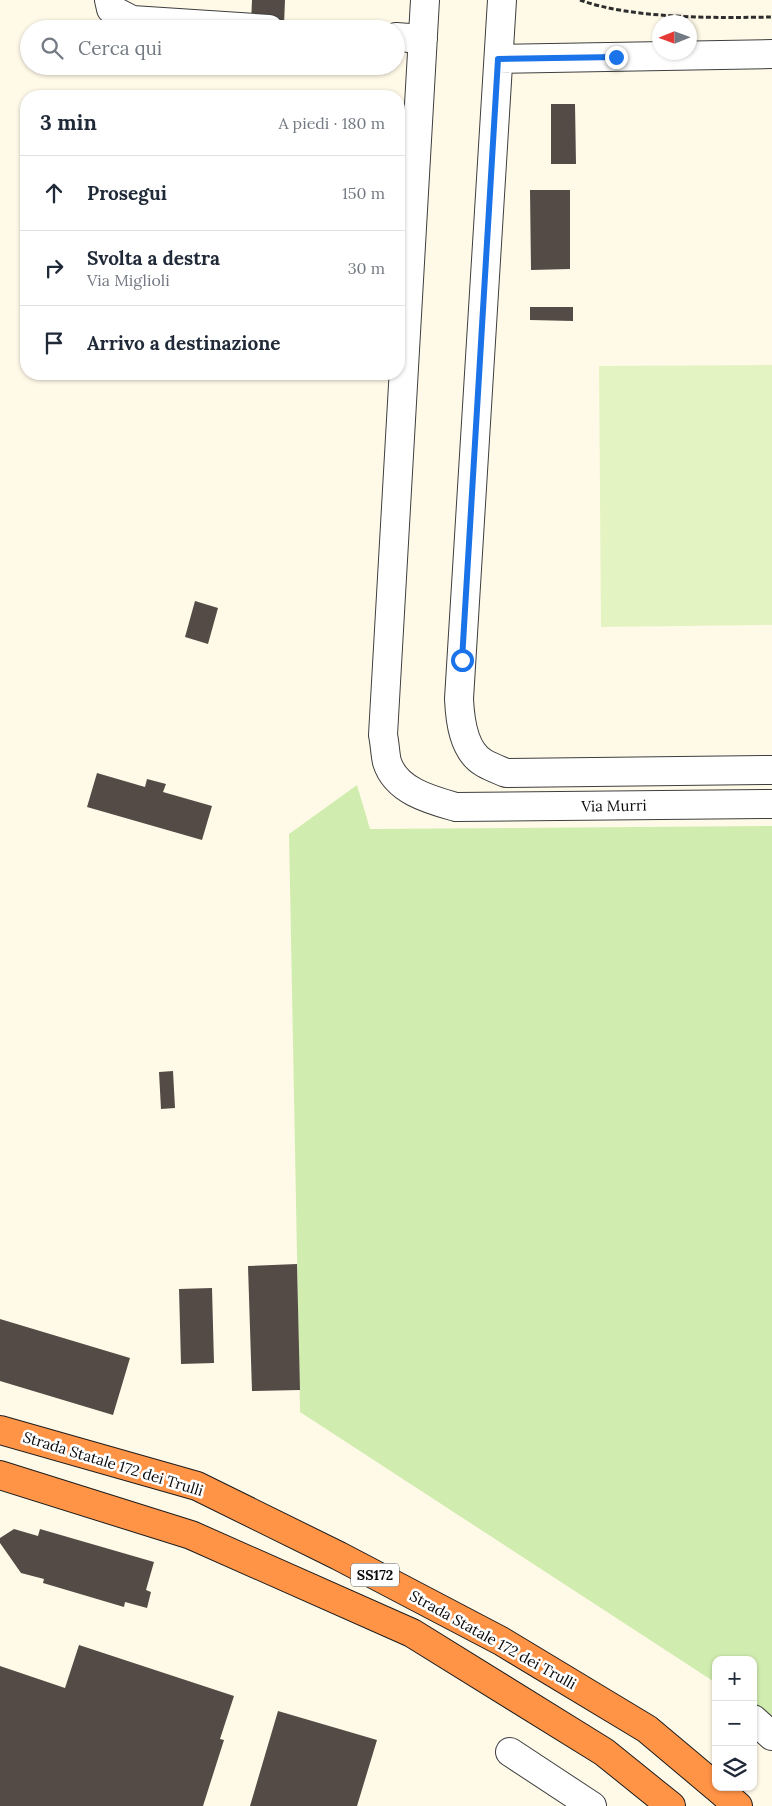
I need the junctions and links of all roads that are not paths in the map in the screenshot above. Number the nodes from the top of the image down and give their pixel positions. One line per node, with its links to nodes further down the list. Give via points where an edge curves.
1 (109, 0): 4 (street, via 111,9)
2 (425, 0): 6 (street, Via Murri)
3 (502, 0): 8 (street)
4 (132, 20)
5 (405, 38): 6 (street)
6 (423, 39): 9 (street, Via Murri)
7 (772, 54): 8 (street)
8 (498, 59): 11 (street, via 459,699 460,724 467,743 482,762 506,773)
9 (405, 360)
10 (404, 380): 12 (street, Via Murri, via 384,735 388,764 402,784 428,800 456,807)
11 (772, 770)
12 (772, 804)
13 (0, 1430): 18 (highway, Strada Statale 172 dei Trulli / SS172, via 197,1486 330,1552 501,1641 648,1729)
14 (0, 1475): 21 (highway, SS172, via 191,1535 412,1633 604,1752)
15 (757, 1723): 16 (street)
16 (772, 1736)
17 (510, 1752): 20 (street)
18 (712, 1784)
19 (721, 1791): 22 (highway, Strada Statale 172 dei Trulli / SS172)
20 (592, 1806)
21 (671, 1806)
22 (738, 1806)

